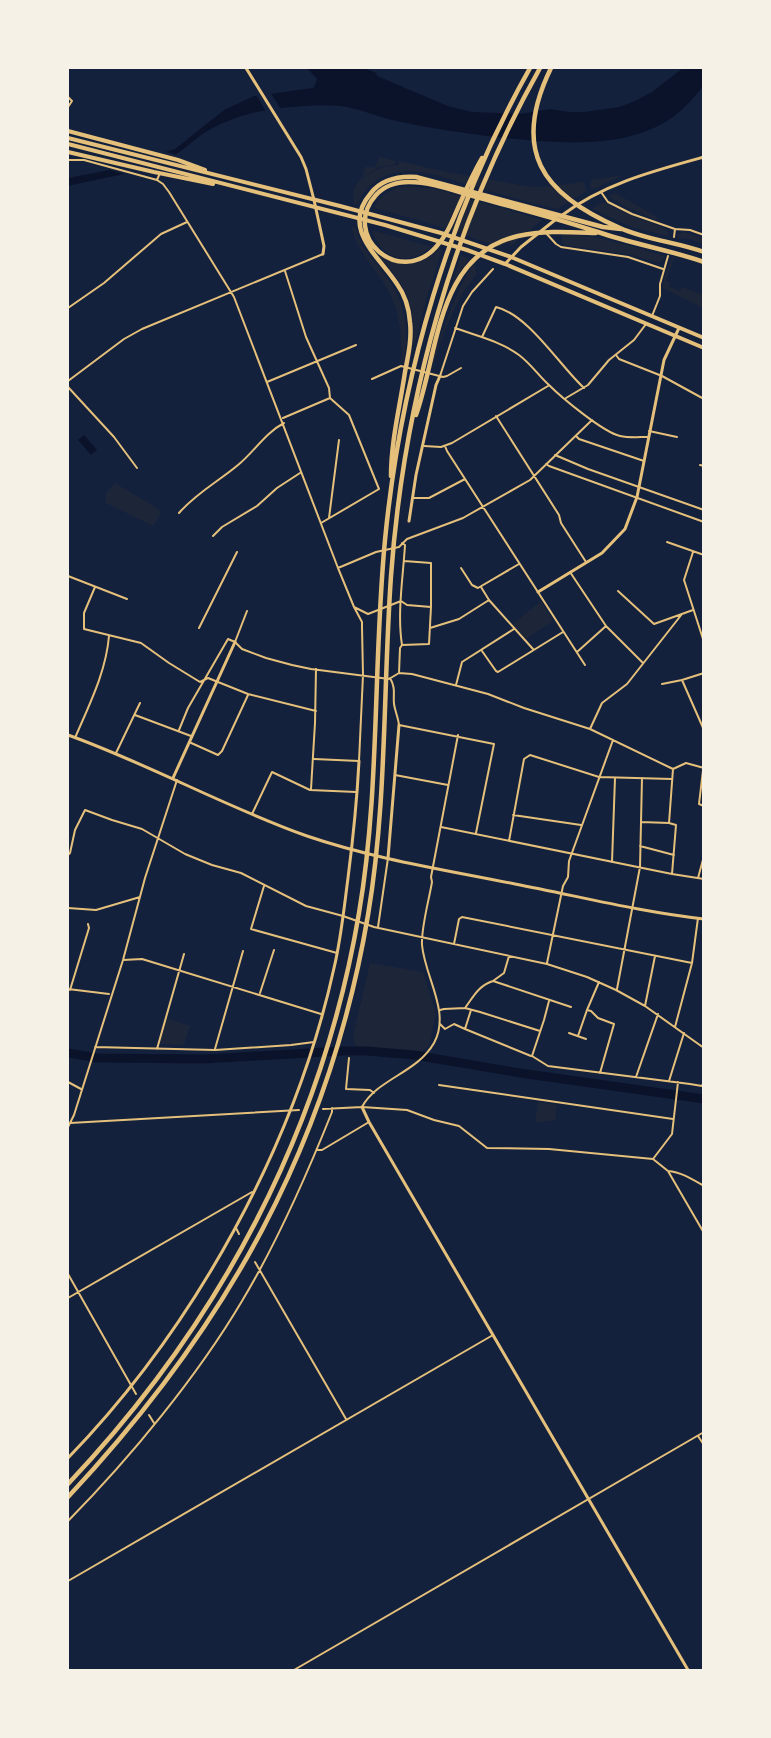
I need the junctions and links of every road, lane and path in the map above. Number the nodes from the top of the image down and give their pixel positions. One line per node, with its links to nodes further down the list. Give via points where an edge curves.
1 (246, 68): 18 (street, via 296,147)
2 (528, 70): 8 (highway)
3 (539, 70): 52 (highway, via 484,182 456,255)
4 (549, 70): 23 (highway, via 532,129 538,161 568,198)
5 (68, 97): 6 (street, via 72,101)
6 (68, 107)
7 (68, 131): 15 (main road, via 178,160)
8 (496, 132): 22 (highway, via 449,229 426,256 407,262 393,260 376,250); 83 (highway, via 437,281 414,367)
9 (68, 138): 15 (main road)
10 (68, 144): 14 (main road)
11 (68, 152): 14 (main road)
12 (704, 157): 17 (street)
13 (68, 160): 16 (street, via 80,159)
14 (161, 171): 16 (street); 19 (main road)
15 (216, 175): 18 (main road)
16 (157, 180): 21 (street)
17 (601, 192): 24 (street, via 614,205); 25 (street)
18 (314, 200): 19 (street); 32 (main road, via 430,230)
19 (316, 209): 30 (street); 34 (main road, via 430,238)
20 (571, 221): 22 (highway, via 412,182 390,185 368,201); 23 (highway); 26 (highway)
21 (187, 222): 38 (street); 39 (street, via 160,234)
22 (363, 228): 83 (highway, via 364,240 396,282 408,306 410,336)
23 (621, 229): 29 (highway)
24 (675, 229): 27 (street); 28 (street)
25 (542, 230): 32 (street); 36 (street, via 561,247 628,257)
26 (599, 233): 33 (highway); 52 (highway, via 527,234 488,247 458,279)
27 (704, 235)
28 (674, 237)
29 (704, 252)
30 (323, 254): 37 (street)
31 (668, 256): 36 (street)
32 (511, 257): 34 (street); 40 (main road)
33 (704, 262)
34 (505, 264): 41 (main road)
35 (493, 269): 42 (street, via 472,292)
36 (663, 269): 40 (street, via 660,296)
37 (285, 271): 38 (street); 50 (street)
38 (232, 292): 56 (street, via 134,333); 57 (street)
39 (68, 308)
40 (652, 316): 43 (main road)
41 (646, 324): 44 (main road); 49 (street)
42 (455, 328): 45 (street); 53 (street)
43 (679, 328): 44 (street); 46 (main road)
44 (675, 336): 48 (main road); 54 (street, via 664,360)
45 (482, 338): 58 (street, via 530,363); 60 (street, via 496,307 508,311 549,348)
46 (704, 338)
47 (356, 345): 50 (street)
48 (704, 348)
49 (616, 355): 54 (street); 60 (street)
50 (317, 361): 57 (street); 61 (street)
51 (461, 368): 53 (street)
52 (425, 370): 291 (highway, via 398,502 374,870 359,963 332,1065 287,1181 225,1296 156,1394)
53 (440, 376): 55 (street, via 401,366); 73 (street)
54 (662, 376): 63 (street); 68 (street)
55 (372, 380)
56 (68, 381)
57 (267, 382): 65 (street)
58 (549, 385): 62 (street); 64 (street)
59 (68, 387): 78 (street)
60 (584, 388): 62 (street)
61 (330, 398): 65 (street); 89 (street, via 349,415 379,489)
62 (565, 398): 66 (street)
63 (704, 399)
64 (496, 416): 74 (street); 80 (street)
65 (282, 419): 67 (street)
66 (592, 420): 69 (street); 70 (street, via 621,436)
67 (284, 423): 79 (street); 88 (street)
68 (649, 431): 70 (street); 71 (street)
69 (576, 436): 75 (street); 76 (street)
70 (648, 437): 76 (street)
71 (677, 437)
72 (339, 440): 89 (street)
73 (424, 446): 74 (street); 85 (street)
74 (445, 446): 81 (street)
75 (555, 455): 77 (street); 82 (street)
76 (644, 461): 82 (street)
77 (546, 464): 80 (street); 84 (street)
78 (137, 468)
79 (301, 472): 92 (street); 93 (street)
80 (535, 476): 86 (street); 100 (street)
81 (465, 478): 85 (street, via 429,498); 86 (street)
82 (639, 487): 84 (street); 87 (street)
83 (390, 494): 290 (highway, via 365,870 350,960 322,1066 278,1180 218,1291 149,1388)
84 (637, 497): 91 (street); 100 (street, via 625,529 602,553)
85 (413, 498): 90 (street)
86 (483, 507): 95 (street); 101 (street)
87 (704, 510)
88 (179, 513)
89 (329, 518): 92 (street)
90 (409, 521)
91 (704, 522)
92 (321, 523): 102 (street)
93 (213, 536)
94 (667, 542): 97 (street)
95 (402, 543): 99 (street); 102 (street)
96 (237, 552): 119 (street)
97 (693, 552): 98 (street); 115 (street, via 684,580)
98 (704, 555)
99 (404, 561): 112 (street); 114 (street, via 431,563)
100 (586, 562): 104 (street)
101 (519, 564): 107 (street); 109 (street)
102 (338, 568): 113 (street)
103 (461, 568): 107 (street, via 474,587)
104 (570, 572): 109 (street); 118 (street)
105 (68, 576): 106 (street)
106 (95, 586): 110 (street); 123 (street, via 84,613 84,629)
107 (481, 587): 111 (street)
108 (618, 591): 117 (street, via 654,624)
109 (538, 592): 122 (street)
110 (127, 599)
111 (489, 600): 120 (street, via 459,619); 121 (street)
112 (401, 601): 113 (street, via 368,614); 114 (street); 127 (street)
113 (354, 607): 136 (street, via 362,622)
114 (431, 607): 120 (street)
115 (694, 609): 117 (street); 124 (street)
116 (247, 611): 125 (street)
117 (682, 614): 131 (street)
118 (606, 626): 130 (street); 131 (street)
119 (199, 628)
120 (430, 628): 127 (street, via 429,644)
121 (514, 629): 128 (street); 129 (street)
122 (563, 632): 128 (street); 130 (street)
123 (109, 636): 138 (street, via 141,644 200,682); 154 (street, via 104,669)
124 (703, 638): 126 (street)
125 (235, 642): 133 (street, via 242,649 266,658); 138 (street, via 228,639); 140 (street)
126 (700, 642)
127 (402, 645): 134 (street)
128 (533, 650): 129 (street, via 498,672)
129 (482, 651): 142 (street, via 462,662)
130 (577, 652): 132 (street)
131 (644, 663): 148 (street, via 627,684 602,703)
132 (585, 665)
133 (316, 669): 136 (street); 145 (street)
134 (399, 673): 137 (street); 142 (street)
135 (704, 673): 139 (street)
136 (363, 675): 137 (street); 159 (street)
137 (390, 678): 147 (street)
138 (204, 680): 140 (street); 149 (street)
139 (682, 680): 141 (street); 150 (street)
140 (216, 682): 143 (street); 153 (street)
141 (662, 684)
142 (456, 685): 148 (street)
143 (248, 694): 145 (street); 156 (street, via 222,751 218,754)
144 (140, 703): 146 (street)
145 (316, 711): 158 (street)
146 (135, 715): 149 (street); 157 (street)
147 (399, 725): 152 (street); 163 (street)
148 (590, 729): 155 (street)
149 (178, 730): 153 (street)
150 (704, 730)
151 (68, 735): 154 (street)
152 (458, 735): 169 (street); 179 (street, via 494,744)
153 (191, 736): 156 (street)
154 (75, 738): 157 (street)
155 (613, 740): 162 (street); 164 (street)
156 (189, 742): 167 (street)
157 (116, 753): 167 (street)
158 (314, 759): 159 (street); 170 (street)
159 (359, 761): 171 (street)
160 (704, 762): 161 (street)
161 (703, 768): 162 (street, via 686,764); 172 (street, via 699,804)
162 (673, 770): 168 (street)
163 (395, 775): 169 (street); 188 (street)
164 (599, 777): 165 (street); 174 (street, via 530,755 524,759); 177 (street)
165 (615, 778): 166 (street); 189 (street)
166 (642, 778): 168 (street); 175 (street)
167 (175, 779): 173 (street); 180 (street)
168 (672, 779): 176 (street)
169 (450, 785): 178 (street)
170 (310, 790): 171 (street); 173 (street, via 272,772)
171 (357, 792): 183 (street)
172 (704, 806)
173 (252, 814): 183 (street)
174 (513, 815): 177 (street); 181 (street)
175 (641, 822): 176 (street); 182 (street)
176 (669, 823): 186 (street, via 676,825)
177 (581, 825): 184 (street)
178 (441, 827): 179 (street); 190 (street)
179 (476, 834): 181 (street)
180 (158, 839): 185 (street, via 142,829 85,810); 195 (street, via 193,858 242,873); 197 (street)
181 (508, 841): 184 (street)
182 (640, 846): 186 (street); 191 (street)
183 (352, 849): 188 (street); 200 (street)
184 (572, 854): 189 (street); 196 (street)
185 (68, 855)
186 (674, 855): 192 (street)
187 (704, 855): 193 (street)
188 (388, 858): 190 (street); 204 (street)
189 (612, 862): 191 (street)
190 (434, 867): 196 (street); 206 (street)
191 (640, 867): 192 (street); 198 (street)
192 (672, 874): 193 (street)
193 (698, 878): 194 (street)
194 (704, 879)
195 (265, 885): 200 (street, via 306,906); 211 (street, via 251,929)
196 (561, 893): 198 (street); 205 (street)
197 (140, 897): 199 (street, via 96,910); 215 (street)
198 (632, 907): 201 (street); 209 (street)
199 (68, 908)
200 (343, 916): 204 (street); 211 (street)
201 (698, 918): 202 (street); 216 (street)
202 (704, 919)
203 (88, 924): 222 (street)
204 (378, 927): 206 (street)
205 (553, 935): 207 (street, via 462,917); 209 (street); 217 (street)
206 (423, 937): 207 (street); 232 (street, via 422,948)
207 (454, 944): 214 (street)
208 (274, 950): 224 (street)
209 (625, 950): 213 (street); 223 (street)
210 (243, 951): 221 (street)
211 (337, 953): 233 (street)
212 (184, 954): 218 (street)
213 (655, 955): 216 (street); 227 (street)
214 (509, 956): 217 (street); 219 (street, via 504,973)
215 (123, 960): 218 (street, via 142,958); 225 (street)
216 (692, 963): 236 (street)
217 (547, 964): 220 (street)
218 (179, 970): 221 (street); 246 (street)
219 (493, 981): 226 (street); 229 (street, via 479,988)
220 (599, 982): 223 (street); 231 (street)
221 (232, 986): 224 (street); 247 (street)
222 (69, 989): 225 (street)
223 (616, 990): 227 (street)
224 (260, 994): 233 (street)
225 (111, 995): 244 (street)
226 (549, 1001): 228 (street); 238 (street)
227 (645, 1006): 234 (street)
228 (571, 1007)
229 (465, 1008): 230 (street); 232 (street)
230 (471, 1010): 237 (street); 238 (street)
231 (587, 1010): 241 (street); 250 (street, via 614,1024)
232 (439, 1011): 235 (street)
233 (322, 1014): 243 (street)
234 (658, 1014): 236 (street); 251 (street)
235 (440, 1024): 237 (street, via 446,1029 454,1024); 258 (street, via 435,1041 420,1062)
236 (675, 1027): 240 (street)
237 (465, 1029): 248 (street)
238 (540, 1031): 248 (street)
239 (569, 1033): 241 (street)
240 (684, 1033): 245 (street); 252 (street)
241 (578, 1036): 242 (street)
242 (586, 1040)
243 (313, 1043): 247 (street); 263 (street)
244 (95, 1048): 246 (street); 257 (street)
245 (704, 1048)
246 (157, 1049): 247 (street)
247 (214, 1050)
248 (533, 1057): 250 (street, via 548,1066)
249 (349, 1058): 258 (street, via 346,1089)
250 (600, 1073): 251 (street)
251 (635, 1078): 252 (street)
252 (669, 1081): 254 (street)
253 (68, 1082): 257 (street)
254 (678, 1082): 255 (street, via 702,1086); 264 (street)
255 (704, 1082)
256 (439, 1085): 264 (street)
257 (82, 1090): 266 (street)
258 (374, 1093): 259 (street)
259 (362, 1107): 260 (street); 265 (street); 268 (street, via 407,1110 459,1126 487,1148 552,1149)
260 (332, 1108): 261 (street); 267 (street)
261 (323, 1109)
262 (299, 1110): 263 (street)
263 (291, 1111): 266 (street); 271 (street)
264 (673, 1119): 268 (street, via 672,1134)
265 (369, 1122): 267 (street); 280 (street)
266 (68, 1124)
267 (317, 1150): 276 (street)
268 (653, 1159): 269 (street)
269 (668, 1171): 270 (street); 273 (street)
270 (704, 1186)
271 (254, 1191): 272 (street); 278 (street)
272 (236, 1228): 274 (street); 281 (street, via 176,1324)
273 (704, 1233)
274 (239, 1234)
275 (255, 1262): 276 (street)
276 (260, 1269): 284 (street); 285 (street, via 211,1348)
277 (68, 1274): 278 (street)
278 (78, 1292): 279 (street); 281 (street)
279 (68, 1298)
280 (493, 1335): 284 (street); 292 (street)
281 (131, 1386): 282 (street); 289 (street)
282 (136, 1394)
283 (150, 1415): 285 (street)
284 (346, 1419): 294 (street)
285 (154, 1423): 293 (street)
286 (704, 1432): 287 (street)
287 (698, 1436): 288 (street); 292 (street)
288 (704, 1444)
289 (68, 1458)
290 (68, 1484)
291 (68, 1497)
292 (588, 1499): 295 (street); 297 (street)
293 (68, 1521)
294 (68, 1581)
295 (298, 1669): 296 (street)
296 (294, 1671)
297 (688, 1671)

